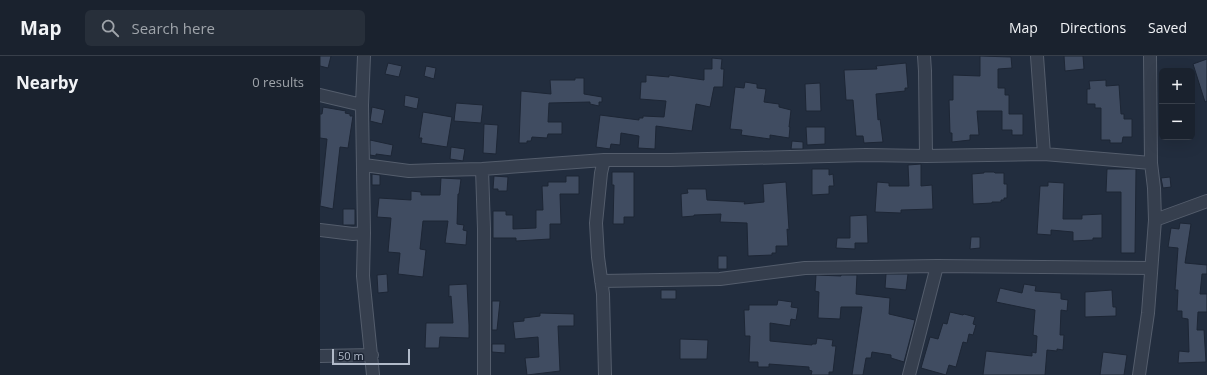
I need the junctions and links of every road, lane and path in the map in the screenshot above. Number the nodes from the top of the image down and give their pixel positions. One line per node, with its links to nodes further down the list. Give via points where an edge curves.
1 (364, 56): 6 (street)
2 (924, 56): 8 (street)
3 (1037, 56): 7 (street)
4 (1150, 56): 10 (street)
5 (320, 95): 6 (street)
6 (362, 105): 11 (street)
7 (1044, 154): 8 (street); 10 (street)
8 (926, 156): 9 (street)
9 (604, 160): 12 (street); 19 (street, via 596,223)
10 (1151, 163): 14 (street)
11 (364, 165): 12 (street, via 409,171); 16 (street)
12 (482, 169): 23 (street)
13 (1207, 201): 14 (street)
14 (1155, 220): 18 (street)
15 (320, 230): 16 (street)
16 (364, 233): 20 (street, via 363,276)
17 (937, 266): 18 (street); 19 (street, via 805,268 720,279); 25 (street)
18 (1151, 268): 26 (street, via 1148,313)
19 (601, 281): 24 (street)
20 (372, 355): 21 (street); 22 (street)
21 (320, 356)
22 (373, 375)
23 (484, 375)
24 (605, 375)
25 (909, 375)
26 (1139, 375)

